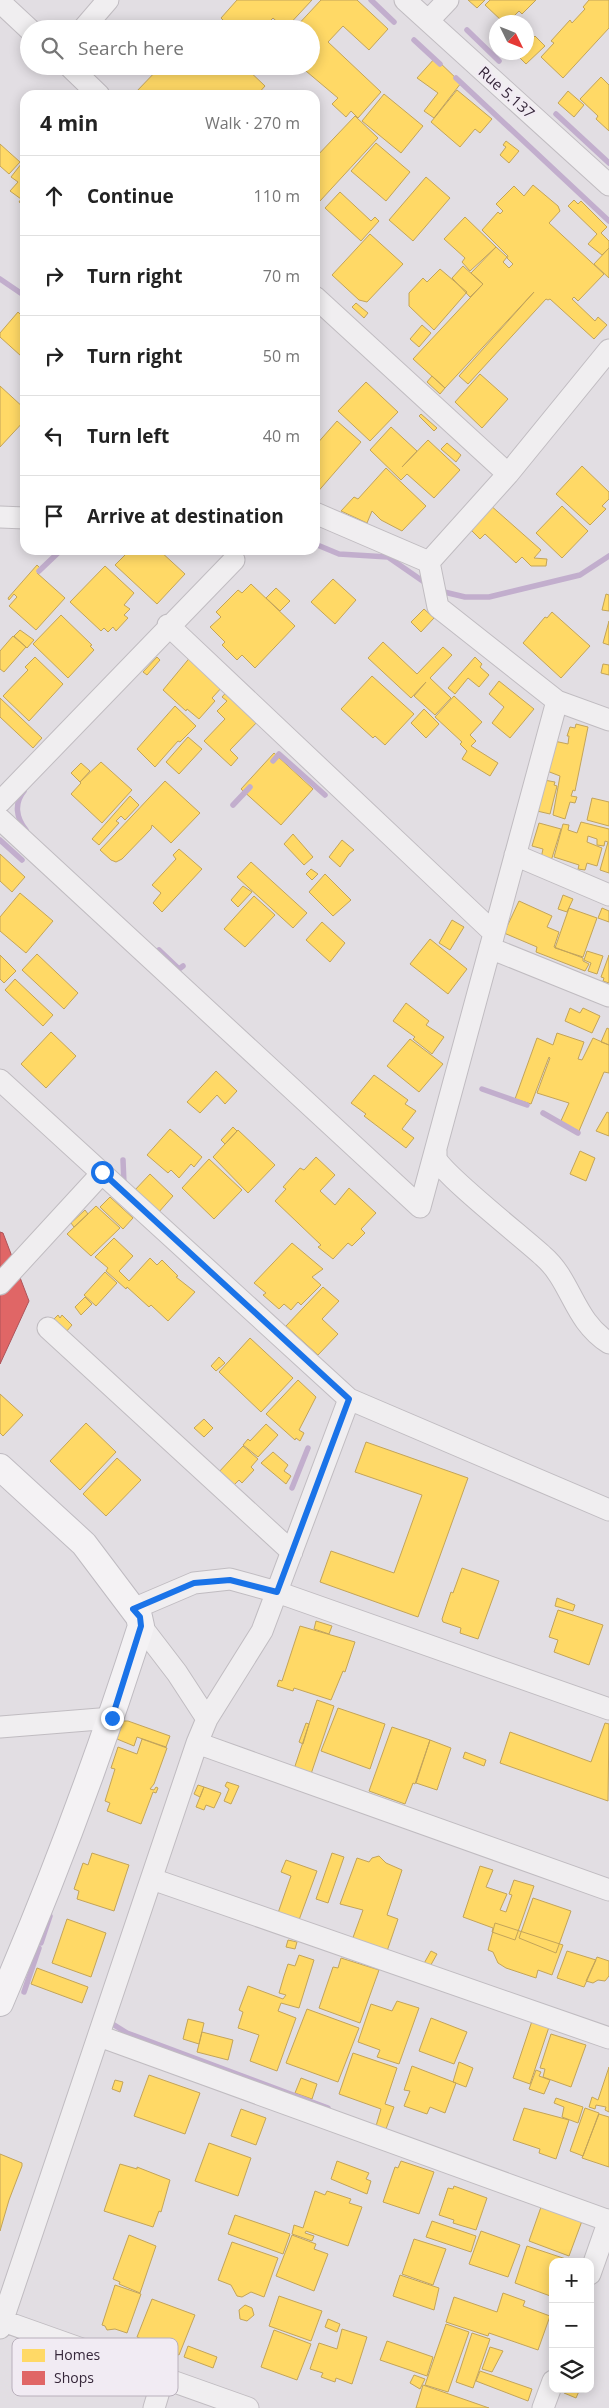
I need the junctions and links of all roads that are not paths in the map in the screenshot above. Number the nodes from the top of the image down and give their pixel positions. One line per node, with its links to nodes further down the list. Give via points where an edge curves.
1 (108, 0): 5 (street)
2 (405, 0): 7 (street, Rue 5.137)
3 (448, 0): 7 (street)
4 (0, 2): 6 (street)
5 (91, 20)
6 (20, 21)
7 (428, 21): 10 (street, Rue 5.137)
8 (78, 75): 9 (street)
9 (94, 90)
10 (609, 186)
11 (320, 301): 13 (street)
12 (609, 350): 13 (street)
13 (508, 474): 18 (street)
14 (320, 515): 18 (street)
15 (0, 517): 16 (street)
16 (20, 518)
17 (234, 560): 19 (street)
18 (429, 562): 20 (street, via 438,607)
19 (168, 625): 22 (street); 26 (street)
20 (557, 701): 21 (street); 24 (street)
21 (609, 720)
22 (0, 802)
23 (0, 819): 29 (street, via 420,1207)
24 (515, 855): 25 (street); 26 (street)
25 (609, 896)
26 (492, 940): 27 (street); 29 (street)
27 (609, 996)
28 (0, 1080): 30 (street)
29 (436, 1150): 33 (street, via 436,1159 455,1180 546,1258 590,1328)
30 (102, 1172): 31 (street); 34 (street)
31 (0, 1284)
32 (48, 1328): 37 (street)
33 (609, 1343)
34 (349, 1399): 36 (street); 37 (street)
35 (0, 1467): 39 (main road, via 84,1544)
36 (609, 1510)
37 (292, 1552): 38 (street)
38 (277, 1592): 39 (street, via 230,1580 194,1583); 40 (street); 42 (street, via 262,1631)
39 (137, 1617): 41 (main road); 42 (street)
40 (609, 1709)
41 (112, 1718): 43 (street); 47 (main road)
42 (206, 1719): 44 (street)
43 (0, 1727)
44 (197, 1743): 45 (street); 46 (street)
45 (152, 1879): 48 (street); 49 (street)
46 (609, 1890)
47 (0, 2004)
48 (99, 2036): 50 (street); 52 (street)
49 (609, 2038)
50 (609, 2221): 51 (street)
51 (594, 2263)
52 (1, 2324): 53 (street)
53 (43, 2338)
54 (178, 2383): 58 (street)
55 (549, 2393): 59 (street)
56 (158, 2396): 57 (street)
57 (154, 2408)
58 (248, 2408)
59 (544, 2408)

